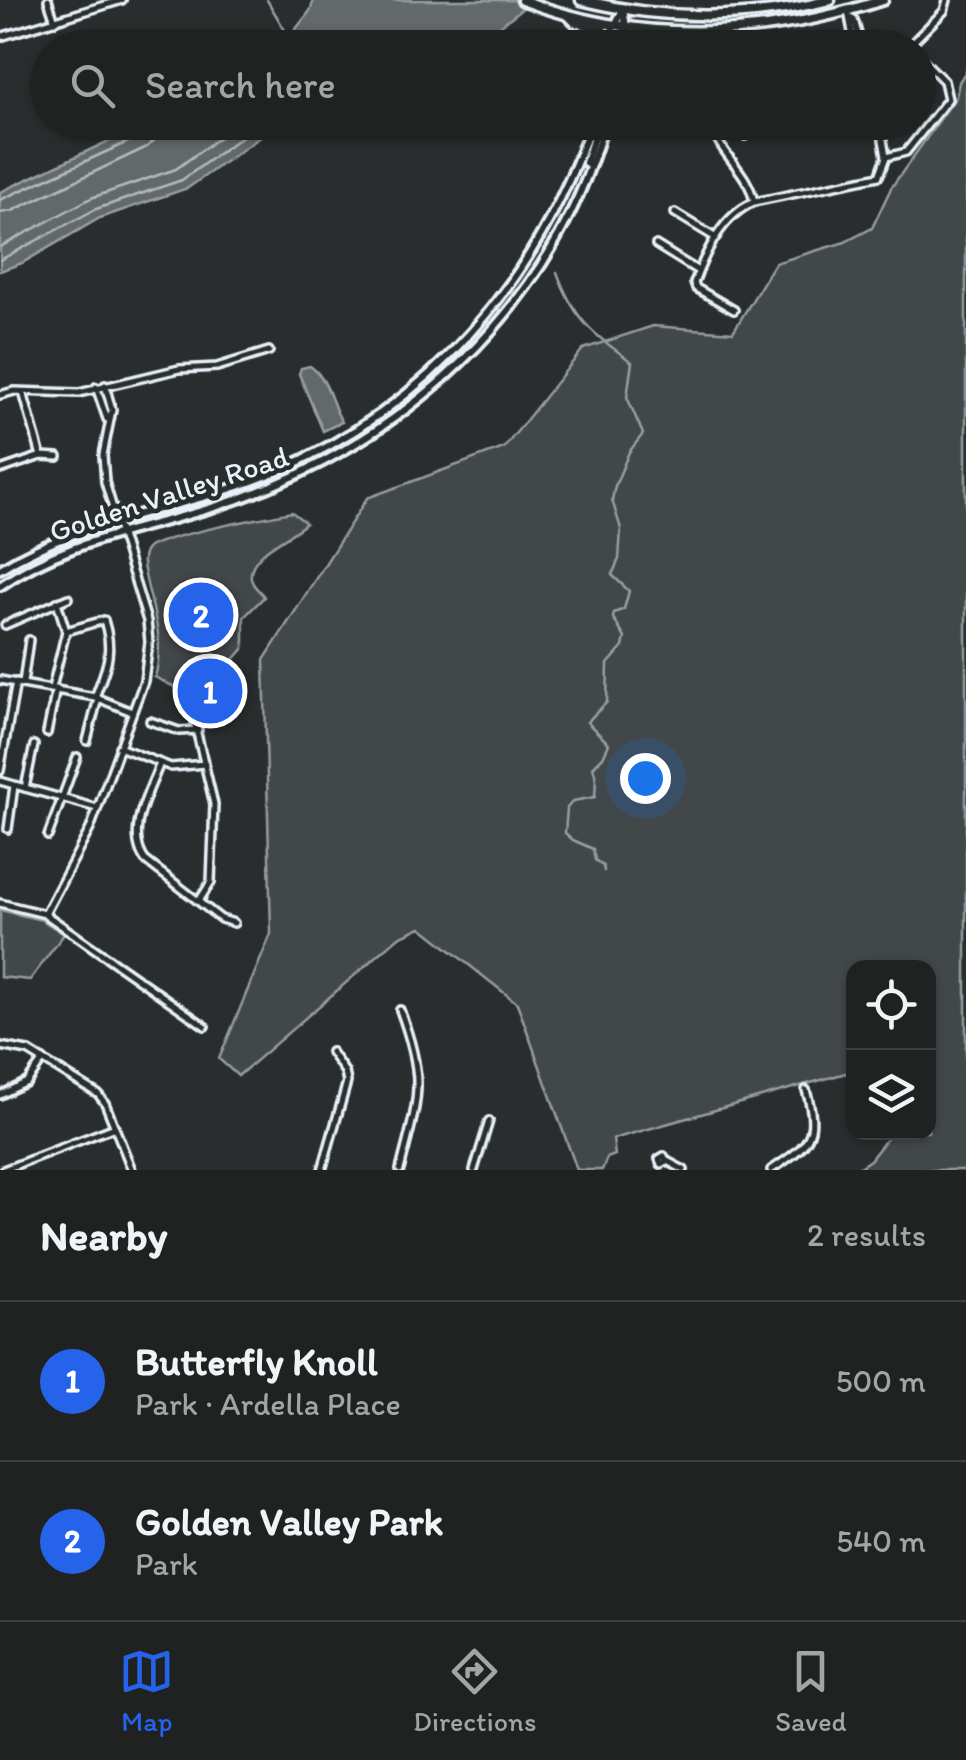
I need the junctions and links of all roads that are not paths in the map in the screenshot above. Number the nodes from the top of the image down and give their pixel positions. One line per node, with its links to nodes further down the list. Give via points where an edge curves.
1 (48, 0): 12 (street)
2 (122, 0): 12 (street)
3 (522, 0): 10 (main road)
4 (581, 0): 9 (main road)
5 (830, 0): 9 (main road, via 717,16)
6 (853, 0): 11 (main road)
7 (883, 0): 11 (main road)
8 (947, 0): 20 (street)
9 (623, 10): 13 (main road)
10 (566, 14): 13 (main road); 14 (main road)
11 (849, 15): 18 (main road); 19 (street)
12 (55, 21): 21 (street)
13 (621, 26): 15 (main road); 16 (main road); 17 (main road)
14 (603, 30)
15 (619, 30)
16 (621, 30)
17 (658, 30)
18 (756, 30)
19 (851, 30)
20 (926, 30)
21 (0, 37)
22 (936, 73): 23 (street, via 948,99)
23 (936, 114)
24 (585, 140): 47 (main road, Golden Valley Road, via 557,209 511,285 413,390 292,465)
25 (593, 140): 31 (main road)
26 (599, 140): 31 (main road, Golden Valley Road)
27 (718, 140): 32 (street, via 744,172)
28 (883, 140): 30 (street)
29 (916, 140): 30 (street, via 906,152)
30 (886, 157): 32 (street, via 873,179)
31 (590, 168): 48 (main road, Golden Valley Road, via 522,293 471,354 410,408 298,477)
32 (754, 202): 34 (street, via 737,210)
33 (674, 212): 34 (street)
34 (716, 238): 36 (street)
35 (656, 245): 36 (street)
36 (698, 271): 37 (street, via 696,288)
37 (734, 310)
38 (270, 351): 39 (street)
39 (105, 385): 40 (street); 43 (street)
40 (96, 387): 41 (street, via 62,394); 43 (street)
41 (22, 391): 42 (street); 44 (street)
42 (0, 395)
43 (108, 422): 47 (street, via 104,468)
44 (41, 456): 45 (street); 46 (street)
45 (58, 457)
46 (0, 470)
47 (116, 521): 48 (street); 49 (main road, Golden Valley Road, via 45,544)
48 (120, 533): 50 (main road, Golden Valley Road, via 49,557); 60 (street, via 149,642)
49 (0, 570)
50 (0, 586)
51 (68, 598): 52 (street)
52 (57, 602): 53 (street); 54 (street)
53 (5, 625)
54 (66, 631): 58 (street); 59 (street, via 104,620 109,658)
55 (29, 640): 57 (street)
56 (0, 680): 57 (street)
57 (19, 683): 58 (street); 69 (street)
58 (54, 689): 59 (street); 62 (street)
59 (96, 698): 60 (street); 63 (street)
60 (132, 712): 65 (street)
61 (150, 720): 68 (street, via 178,731 196,728)
62 (47, 733)
63 (87, 741)
64 (34, 744): 72 (street)
65 (119, 748): 67 (street); 74 (street)
66 (77, 757): 73 (street)
67 (160, 764): 68 (street); 77 (street, via 137,828 138,850)
68 (205, 764): 77 (street, via 214,804 214,867)
69 (0, 771)
70 (0, 781): 71 (street)
71 (14, 786): 72 (street); 75 (street)
72 (25, 788): 73 (street)
73 (62, 796): 74 (street); 76 (street)
74 (97, 808): 79 (street)
75 (8, 829)
76 (48, 836)
77 (199, 902): 80 (street)
78 (0, 903): 79 (street)
79 (45, 914): 82 (street)
80 (234, 924)
81 (400, 1010): 94 (street, via 420,1078)
82 (204, 1026)
83 (0, 1046): 85 (street)
84 (331, 1052): 93 (street, via 347,1082)
85 (44, 1060): 87 (street, via 27,1082); 89 (street, via 98,1094)
86 (806, 1090): 97 (street, via 814,1126 808,1142)
87 (0, 1094)
88 (489, 1121): 95 (street)
89 (115, 1127): 91 (street); 92 (street)
90 (667, 1161): 96 (street)
91 (3, 1170)
92 (132, 1170)
93 (322, 1170)
94 (400, 1170)
95 (474, 1170)
96 (684, 1170)
97 (771, 1170)

